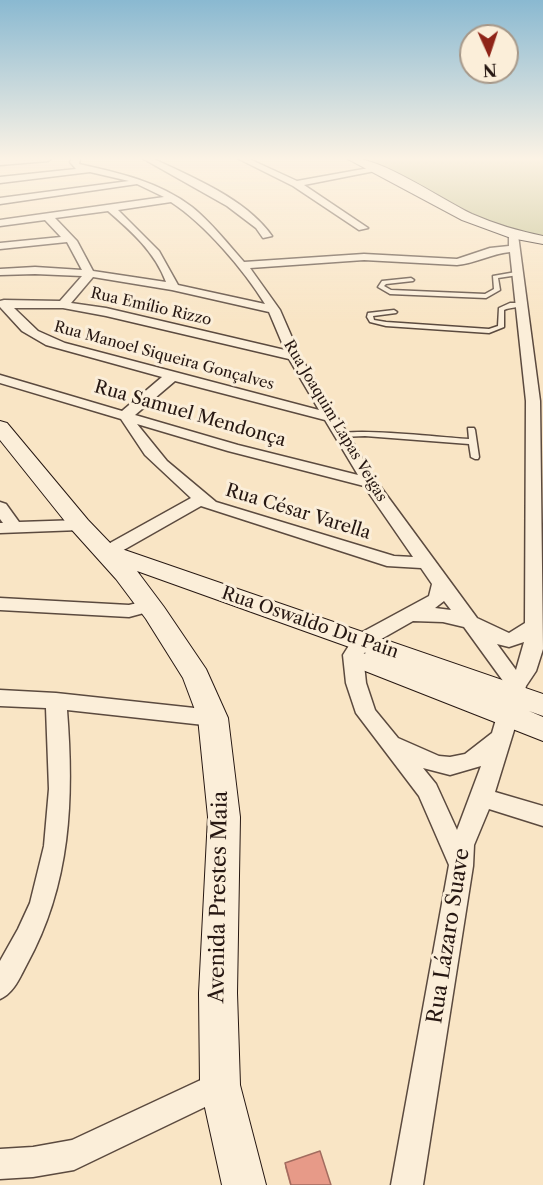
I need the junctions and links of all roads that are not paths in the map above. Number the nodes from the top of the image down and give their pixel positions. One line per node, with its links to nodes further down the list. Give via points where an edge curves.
1 (69, 213): 7 (street)
2 (117, 213): 20 (street, via 142,234)
3 (193, 213): 15 (street, Rua Joaquim Lapas Veigas)
4 (242, 213): 10 (street)
5 (341, 213): 9 (street)
6 (458, 213): 13 (main road)
7 (48, 216): 8 (street); 11 (street)
8 (0, 222)
9 (363, 228)
10 (267, 236)
11 (69, 238): 14 (street); 17 (street)
12 (543, 240): 13 (main road)
13 (513, 242): 15 (street, via 457,262 364,257); 18 (street, Rua Lázaro Suave)
14 (0, 246)
15 (241, 265): 24 (street, Rua Joaquim Lapas Veigas, via 264,290)
16 (0, 272): 17 (street)
17 (89, 273): 20 (street); 22 (street)
18 (516, 274): 19 (lane, via 495,277 497,290 486,296 398,293 381,287 391,280); 23 (street, Rua Lázaro Suave)
19 (411, 280)
20 (173, 287): 24 (street)
21 (2, 304): 22 (street, Rua Emílio Rizzo); 27 (street, Rua Manoel Siqueira Gonçalves, via 38,338)
22 (63, 305): 26 (street, Rua Emílio Rizzo)
23 (521, 305): 25 (lane, via 501,309 501,327 489,331 386,324 369,317 378,312); 38 (street, Rua Lázaro Suave, via 533,401)
24 (274, 310): 26 (street, Rua Joaquim Lapas Veigas)
25 (394, 312)
26 (294, 356): 30 (street, Rua Joaquim Lapas Veigas)
27 (173, 375): 29 (street); 30 (street, Rua Manoel Siqueira Gonçalves)
28 (0, 379): 29 (street, Rua Samuel Mendonça)
29 (126, 415): 36 (street, Rua Samuel Mendonça, via 233,448); 37 (street, Rua César Varella, via 138,439)
30 (330, 417): 33 (street, Rua Joaquim Lapas Veigas)
31 (0, 427): 40 (main road, Avenida Prestes Maia)
32 (471, 430): 34 (lane)
33 (340, 435): 34 (lane); 36 (street, Rua Joaquim Lapas Veigas)
34 (473, 442): 35 (lane)
35 (475, 457)
36 (370, 483): 43 (street, Rua Joaquim Lapas Veigas)
37 (201, 499): 42 (street); 43 (street, Rua César Varella, via 223,511 393,562)
38 (538, 501): 49 (street, Rua Lázaro Suave)
39 (0, 507): 41 (street)
40 (80, 525): 41 (street); 42 (main road, Avenida Prestes Maia)
41 (8, 529)
42 (116, 562): 46 (main road, Avenida Prestes Maia); 50 (main road, Rua Oswaldo Du Pain)
43 (426, 563): 44 (street, Rua Joaquim Lapas Veigas)
44 (441, 583): 47 (street, via 435,600); 48 (street, Rua Joaquim Lapas Veigas)
45 (0, 604): 46 (street, via 129,611)
46 (149, 606): 55 (main road, Avenida Prestes Maia, via 196,676)
47 (410, 615): 48 (street, via 433,613); 50 (street)
48 (471, 623): 49 (street, via 506,641 519,639); 54 (street, Rua Joaquim Lapas Veigas)
49 (533, 626): 54 (street, Rua Lázaro Suave, via 532,658)
50 (358, 648): 54 (main road, Rua Oswaldo Du Pain); 57 (street, via 356,683 363,706)
51 (0, 698): 52 (street)
52 (56, 701): 55 (street); 61 (street, via 60,814 52,872 31,930)
53 (543, 705): 54 (main road)
54 (511, 707): 56 (main road); 57 (street, via 485,753 456,766 429,763); 58 (street, Rua Lázaro Suave)
55 (213, 718): 62 (main road, Avenida Prestes Maia, via 224,830 218,993)
56 (543, 729)
57 (387, 740): 60 (street, via 428,791)
58 (482, 797): 59 (street); 60 (street, Rua Lázaro Suave, via 462,845)
59 (543, 816)
60 (461, 866): 65 (street, Rua Lázaro Suave)
61 (0, 987)
62 (220, 1085): 63 (street, via 74,1155); 64 (main road, Avenida Prestes Maia)
63 (0, 1164)
64 (244, 1185)
65 (407, 1185)

